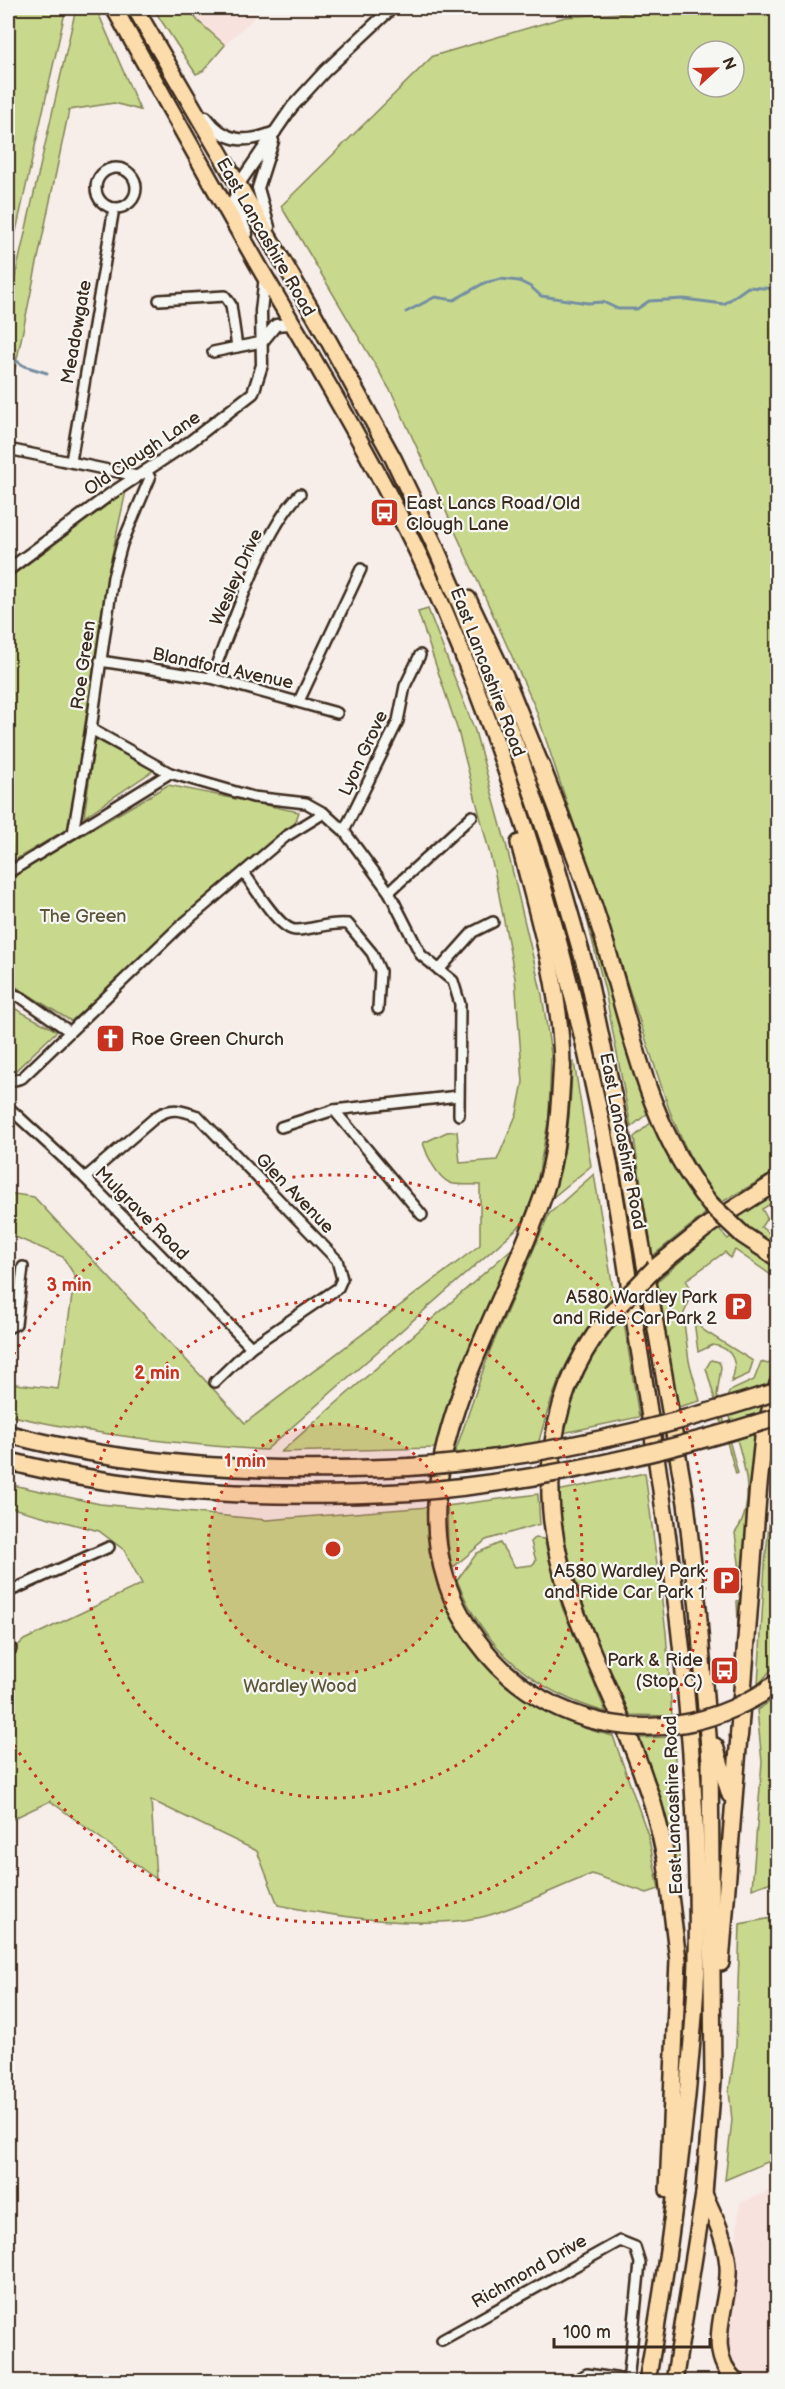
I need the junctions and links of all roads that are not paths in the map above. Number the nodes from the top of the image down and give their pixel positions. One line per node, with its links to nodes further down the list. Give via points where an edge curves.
1 (114, 8): 9 (highway, East Lancashire Road)
2 (135, 8): 4 (highway, East Lancashire Road)
3 (392, 8): 5 (street, via 325,71 292,107)
4 (179, 80): 5 (street, via 224,136 246,141); 6 (highway, East Lancashire Road)
5 (276, 132): 6 (street); 8 (street, via 258,188)
6 (239, 184): 8 (highway, East Lancashire Road); 9 (street, Old Clough Lane, via 234,200)
7 (114, 208): 7 (street, via 102,202 96,184 108,170 121,169 134,182 134,195 126,204); 16 (street, Meadowgate)
8 (280, 256): 19 (highway, East Lancashire Road, via 388,450)
9 (265, 277): 11 (highway, East Lancashire Road); 12 (street, Old Clough Lane)
10 (159, 300): 13 (street, via 225,296 231,305)
11 (296, 328): 12 (street, via 276,325); 28 (highway, East Lancashire Road, via 404,522 446,614)
12 (262, 342): 13 (street); 17 (street, Old Clough Lane, via 262,364 253,393 191,441)
13 (237, 347): 14 (street)
14 (213, 352)
15 (8, 449): 16 (street)
16 (70, 461): 17 (street)
17 (141, 473): 21 (street, Old Clough Lane); 23 (street, Roe Green, via 150,478 122,544)
18 (300, 494): 24 (street, Wesley Drive, via 289,504 268,540)
19 (435, 546): 29 (highway, via 486,636); 66 (highway, East Lancashire Road, via 517,748 588,975 628,1166 686,1503)
20 (361, 569): 25 (street)
21 (8, 570)
22 (420, 655): 33 (street, Lyon Grove, via 405,686 398,721)
23 (100, 661): 24 (street, Blandford Avenue); 27 (street, Roe Green)
24 (211, 678): 25 (street, Blandford Avenue)
25 (299, 701): 26 (street, Blandford Avenue)
26 (337, 713)
27 (91, 729): 30 (street, Roe Green); 34 (street)
28 (493, 735): 43 (highway, via 552,969); 72 (highway, East Lancashire Road, via 552,918 598,1103 622,1235 683,1647 693,1791 696,1985)
29 (540, 763): 53 (highway, bridge, via 601,930 650,1096 672,1148 710,1204 743,1235)
30 (170, 773): 31 (street, Roe Green, via 253,797 306,804); 34 (street)
31 (324, 813): 33 (street, Roe Green); 36 (street, via 285,837)
32 (472, 816): 37 (street)
33 (344, 831): 37 (street, Roe Green)
34 (73, 833): 35 (street)
35 (8, 873)
36 (244, 873): 41 (street, via 282,925 295,931 331,922 348,924 372,953 380,970); 42 (street, via 177,929)
37 (389, 892): 39 (street, Roe Green, via 421,955)
38 (493, 922): 39 (street, via 473,932)
39 (439, 970): 45 (street, Roe Green, via 453,981 460,1004)
40 (8, 992): 42 (street)
41 (378, 1009)
42 (69, 1031): 44 (street, via 22,1078)
43 (562, 1066): 65 (highway, bridge, via 555,1146 544,1194 457,1406 438,1468 436,1526 439,1554 451,1595 482,1648 504,1672 534,1695 568,1712 601,1722 644,1727 681,1724 720,1714)
44 (8, 1082)
45 (458, 1096): 47 (street); 48 (street, Roe Green)
46 (8, 1107): 50 (street, Mulgrave Road)
47 (334, 1110): 49 (street); 52 (street)
48 (459, 1114)
49 (281, 1126)
50 (85, 1178): 56 (street, Mulgrave Road); 56 (street, Glen Avenue, via 169,1108 198,1116 337,1260 342,1279 338,1288)
51 (777, 1181): 69 (highway, bridge, via 710,1224 655,1268 620,1304 585,1349 557,1415 549,1473 556,1548 571,1601 646,1781)
52 (422, 1215)
53 (777, 1258)
54 (23, 1267): 55 (street, via 16,1324)
55 (8, 1328)
56 (251, 1347): 57 (street, Glen Avenue)
57 (215, 1382)
58 (777, 1385): 67 (highway, via 760,1467)
59 (777, 1391): 61 (highway, bridge, via 615,1437 502,1457 409,1467 225,1468 88,1452)
60 (777, 1417): 62 (highway, bridge, via 610,1464 492,1484 330,1497 156,1489 68,1476)
61 (8, 1434)
62 (8, 1461)
63 (109, 1547): 64 (street)
64 (8, 1592)
65 (777, 1682)
66 (708, 1729): 68 (highway); 70 (highway, East Lancashire Road)
67 (739, 1736): 68 (highway)
68 (732, 1802): 70 (highway)
69 (665, 1856): 72 (highway, via 678,1960)
70 (713, 2080): 71 (highway, East Lancashire Road)
71 (704, 2194): 77 (highway, East Lancashire Road); 78 (highway, via 728,2263 729,2279 718,2342 720,2356)
72 (664, 2292): 76 (highway, East Lancashire Road)
73 (442, 2340): 74 (street, Richmond Drive, via 620,2241 635,2247 640,2263)
74 (628, 2381): 75 (street, via 587,2374)
75 (573, 2382)
76 (647, 2382)
77 (674, 2382)
78 (737, 2382)

